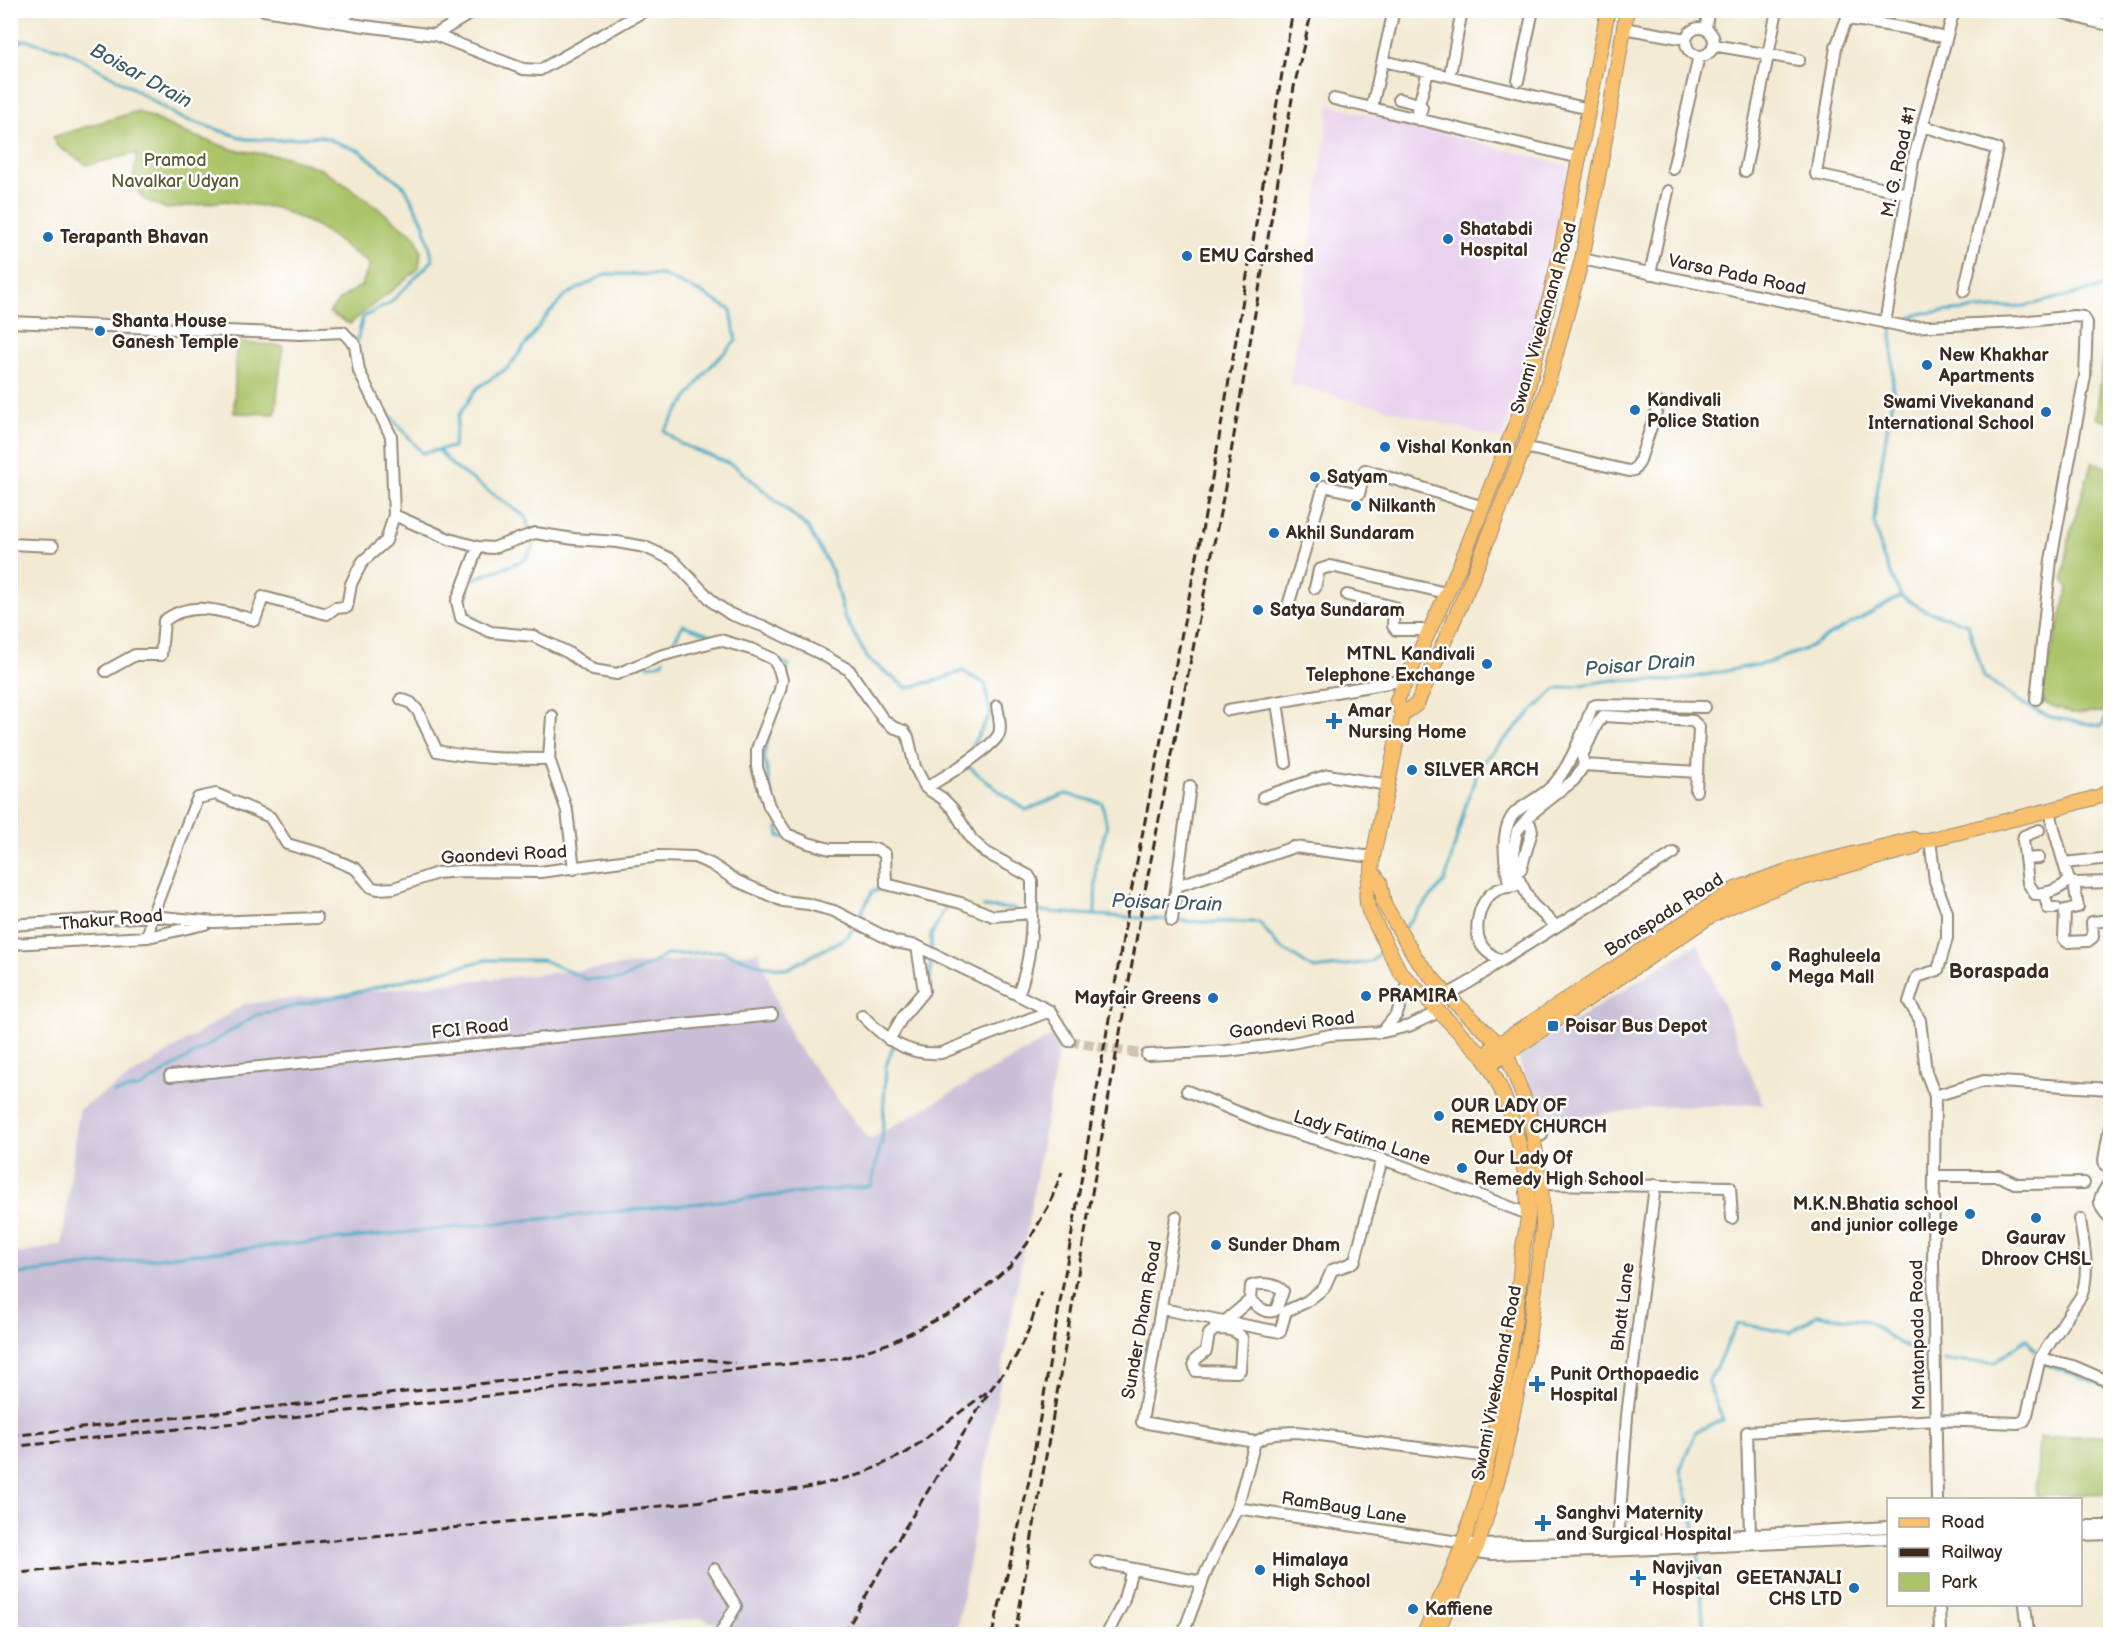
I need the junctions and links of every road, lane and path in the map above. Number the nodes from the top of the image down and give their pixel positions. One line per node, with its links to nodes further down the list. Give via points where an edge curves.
1 (264, 10): 15 (street)
2 (354, 10): 15 (street)
3 (476, 10): 19 (street)
4 (646, 10): 19 (street, via 540,70 523,69)
5 (1394, 10): 26 (street)
6 (1462, 10): 27 (street)
7 (1533, 10): 29 (street)
8 (1608, 10): 34 (main road, Swami Vivekanand Road)
9 (1627, 10): 17 (main road, Swami Vivekanand Road)
10 (1708, 10): 18 (street)
11 (1777, 10): 23 (street)
12 (1954, 10): 20 (street, M. G. Road #1)
13 (2055, 10): 16 (street)
14 (1849, 15): 20 (street); 41 (street, via 1836,47 1816,174)
15 (337, 22): 19 (street)
16 (2110, 25)
17 (1623, 28): 21 (street); 42 (main road, Swami Vivekanand Road)
18 (1706, 29): 21 (street, via 1693,30); 22 (street, via 1713,36)
19 (435, 35)
20 (1946, 38): 36 (street, M. G. Road #1)
21 (1686, 39): 24 (street, via 1688,49)
22 (1713, 45): 23 (street); 24 (street, via 1708,53)
23 (1768, 55): 25 (street); 39 (street)
24 (1699, 56): 38 (street)
25 (1799, 60)
26 (1383, 61): 28 (street); 33 (street)
27 (1451, 69)
28 (1428, 72): 32 (street); 34 (street)
29 (1518, 81)
30 (1334, 99): 33 (street)
31 (1400, 99): 32 (street)
32 (1419, 104): 35 (street)
33 (1372, 107): 35 (street)
34 (1589, 109): 37 (main road, Swami Vivekanand Road)
35 (1417, 119): 37 (street)
36 (1923, 126): 41 (street, M. G. Road #1); 44 (street, via 1997,149)
37 (1580, 158): 49 (main road, Swami Vivekanand Road, via 1525,400)
38 (1673, 169)
39 (1745, 171)
40 (1668, 191): 43 (street)
41 (1908, 194): 46 (street, M. G. Road #1)
42 (1582, 259): 43 (street, Varsa Pada Road); 48 (main road, Swami Vivekanand Road, via 1543,401)
43 (1650, 274): 46 (street, Varsa Pada Road)
44 (1964, 291)
45 (10, 322): 50 (street, via 300,334 343,332 355,345 359,371 391,436)
46 (1885, 323): 62 (street, Varsa Pada Road, via 1907,327 2074,316 2083,317 2087,323 2085,376 2051,560)
47 (1659, 403): 48 (street, via 1634,470)
48 (1524, 447): 67 (main road, Swami Vivekanand Road, via 1417,704)
49 (1483, 507): 55 (main road, Swami Vivekanand Road); 57 (street, via 1365,470 1359,494 1324,486)
50 (394, 515): 53 (street); 59 (street, via 386,541 358,570 347,607 335,608 327,614 263,597 255,620 215,610 190,609 164,621 161,655 135,655)
51 (10, 543): 52 (street)
52 (52, 546)
53 (478, 547): 75 (street, via 493,548 530,535 617,542 645,547 673,560 714,603 730,614 764,626 849,670 883,719 908,736 915,768); 99 (street, via 456,601 461,618 491,632 533,636 593,670 617,674 660,656 720,640 773,659 782,680 757,749 757,767 769,806 787,834 830,849 877,849 885,854 886,884 961,903 993,916)
54 (1316, 588): 55 (street, via 1319,570 1331,566)
55 (1446, 593): 58 (main road, Swami Vivekanand Road)
56 (1347, 595): 58 (street, via 1394,607 1396,630)
57 (1287, 609)
58 (1429, 630): 60 (main road, Swami Vivekanand Road)
59 (106, 672)
60 (1405, 680): 63 (street); 67 (main road, Swami Vivekanand Road, via 1397,700)
61 (401, 699): 69 (street, via 418,711 437,751 505,759)
62 (2036, 699)
63 (1277, 702): 66 (street); 70 (street)
64 (997, 706): 75 (street, via 998,735 982,751)
65 (1705, 707): 96 (street, via 1592,707 1561,775 1515,813 1508,826 1506,871)
66 (1227, 710)
67 (1402, 715): 74 (main road, Swami Vivekanand Road)
68 (552, 716): 69 (street)
69 (549, 759): 90 (street, via 567,811)
70 (1286, 763)
71 (1584, 765): 72 (street); 72 (street, via 1582,756 1603,716 1693,722 1699,727); 80 (street, via 1574,780)
72 (1697, 772): 76 (street)
73 (1190, 786): 95 (street)
74 (1388, 786): 78 (street, via 1328,775); 84 (main road, Swami Vivekanand Road)
75 (926, 788): 99 (street, via 953,809 972,840 985,852 1029,876)
76 (1696, 791)
77 (2107, 795): 79 (main road, Boraspada Road)
78 (1263, 797)
79 (2050, 810): 82 (main road, Boraspada Road); 88 (street)
80 (1524, 823): 89 (street, via 1532,831); 94 (street, via 1517,831 1514,847 1515,872)
81 (2039, 830): 87 (street, via 2024,836)
82 (1924, 840): 121 (main road, Boraspada Road, via 1914,848 1738,901); 128 (street, Mantanpada Road, via 1947,912 1947,938 1938,970 1917,977 1909,1002 1920,1020 1926,1072)
83 (1674, 853): 106 (street)
84 (1373, 857): 91 (main road, Swami Vivekanand Road); 95 (street, via 1294,846)
85 (2039, 858): 87 (street)
86 (2110, 858): 88 (street)
87 (2025, 859): 97 (street, via 2031,889 2035,894)
88 (2064, 863): 92 (street)
89 (1521, 868)
90 (574, 869): 100 (street, Gaondevi Road, via 437,873 394,888 378,889 371,887 356,869 287,844 270,817 209,794 198,798 194,806); 109 (street, Gaondevi Road, via 659,856 694,857 783,901 834,911 895,942)
91 (1372, 871): 111 (main road, Swami Vivekanand Road, via 1366,885 1366,903); 113 (main road, Swami Vivekanand Road, via 1380,882 1384,904 1417,960)
92 (2071, 882): 93 (street); 97 (street); 103 (street, via 2078,907 2065,910 2067,942 2088,941 2092,937 2092,922)
93 (2110, 882)
94 (1522, 884): 96 (street); 106 (street, via 1532,904)
95 (1177, 886): 102 (street)
96 (1510, 887): 110 (street, via 1496,890 1488,898 1477,922 1484,948)
97 (2044, 893): 98 (street, via 2046,906)
98 (2055, 908)
99 (1032, 912): 112 (street, via 1031,948)
100 (152, 916): 104 (street, Thakur Road); 105 (street, Thakur Road); 107 (street)
101 (317, 918): 104 (street, Thakur Road)
102 (1172, 920)
103 (2110, 920)
104 (214, 922): 107 (street, Thakur Road)
105 (10, 926)
106 (1556, 926): 110 (street)
107 (148, 937): 108 (street, Thakur Road)
108 (10, 944)
109 (917, 946): 112 (street, Gaondevi Road); 120 (street, via 924,991 903,1016)
110 (1500, 961): 113 (street)
111 (1404, 977): 115 (main road, Swami Vivekanand Road); 118 (street, via 1397,1014)
112 (1018, 995): 114 (street, Gaondevi Road)
113 (1447, 995): 121 (main road, Swami Vivekanand Road)
114 (1050, 1011): 119 (street, Gaondevi Road); 120 (street, via 941,1053)
115 (1439, 1012): 118 (street, Gaondevi Road); 122 (main road, Swami Vivekanand Road)
116 (772, 1015): 125 (street, FCI Road)
117 (862, 1015): 120 (street)
118 (1383, 1032): 123 (street, Gaondevi Road, via 1330,1035 1227,1051)
119 (1070, 1041)
120 (894, 1043)
121 (1503, 1050): 122 (main road, Boraspada Road); 124 (main road, Boraspada Road); 135 (main road, Swami Vivekanand Road, via 1538,1133)
122 (1480, 1053): 124 (main road, Swami Vivekanand Road)
123 (1147, 1055)
124 (1490, 1065): 137 (main road, Swami Vivekanand Road, via 1518,1143)
125 (170, 1076)
126 (2110, 1089): 128 (street, via 1984,1081)
127 (1187, 1091): 130 (street, Lady Fatima Lane, via 1269,1125)
128 (1935, 1096): 132 (street, Mantanpada Road)
129 (2110, 1126): 131 (street, via 2104,1160)
130 (1382, 1159): 137 (street, Lady Fatima Lane); 144 (street, via 1355,1260 1332,1270 1324,1288 1286,1311 1280,1332)
131 (2110, 1169)
132 (1934, 1176): 134 (street, via 1999,1176 2017,1184); 147 (street, Mantanpada Road)
133 (2110, 1182): 140 (street, via 2099,1200)
134 (2084, 1183)
135 (1541, 1184): 136 (street); 161 (main road, Swami Vivekanand Road, via 1543,1227 1528,1341 1498,1479)
136 (1655, 1185): 139 (street, via 1730,1187); 159 (street, Bhatt Lane, via 1627,1416)
137 (1528, 1214): 149 (main road, Swami Vivekanand Road, via 1521,1283)
138 (1176, 1217): 143 (street, Sunder Dham Road)
139 (1732, 1218)
140 (2110, 1218)
141 (2080, 1219): 145 (street, via 2085,1286)
142 (1250, 1300): 144 (street)
143 (1162, 1309): 144 (street); 148 (street, Sunder Dham Road, via 1142,1422)
144 (1218, 1323): 144 (street, via 1242,1338 1240,1370 1196,1371 1196,1359 1206,1351 1209,1334)
145 (2040, 1358): 146 (street, via 2073,1366); 147 (street, via 2024,1421)
146 (2110, 1382)
147 (1936, 1420): 150 (street, Mantanpada Road); 158 (street, via 1747,1432)
148 (1255, 1442): 149 (street, via 1274,1433 1297,1432); 151 (street)
149 (1488, 1457): 161 (main road, Swami Vivekanand Road)
150 (1937, 1498)
151 (1237, 1508): 161 (street, RamBaug Lane); 165 (street)
152 (2082, 1526): 153 (street)
153 (2110, 1526)
154 (1887, 1527): 158 (street)
155 (2110, 1534): 156 (street)
156 (2082, 1535)
157 (1887, 1538): 158 (street)
158 (1751, 1540): 160 (street)
159 (1618, 1542): 160 (street); 161 (street)
160 (1697, 1542): 161 (street)
161 (1469, 1547): 171 (main road, Swami Vivekanand Road); 172 (main road, Swami Vivekanand Road, via 1463,1572)
162 (1097, 1562): 164 (street)
163 (714, 1569): 168 (street, via 736,1606)
164 (1131, 1569): 165 (street); 169 (street, via 1123,1603)
165 (1202, 1582): 170 (street)
166 (1939, 1606): 173 (street)
167 (2025, 1606): 174 (street)
168 (720, 1635)
169 (1107, 1635)
170 (1183, 1635)
171 (1424, 1635)
172 (1436, 1635)
173 (1940, 1635)
174 (2028, 1635)

